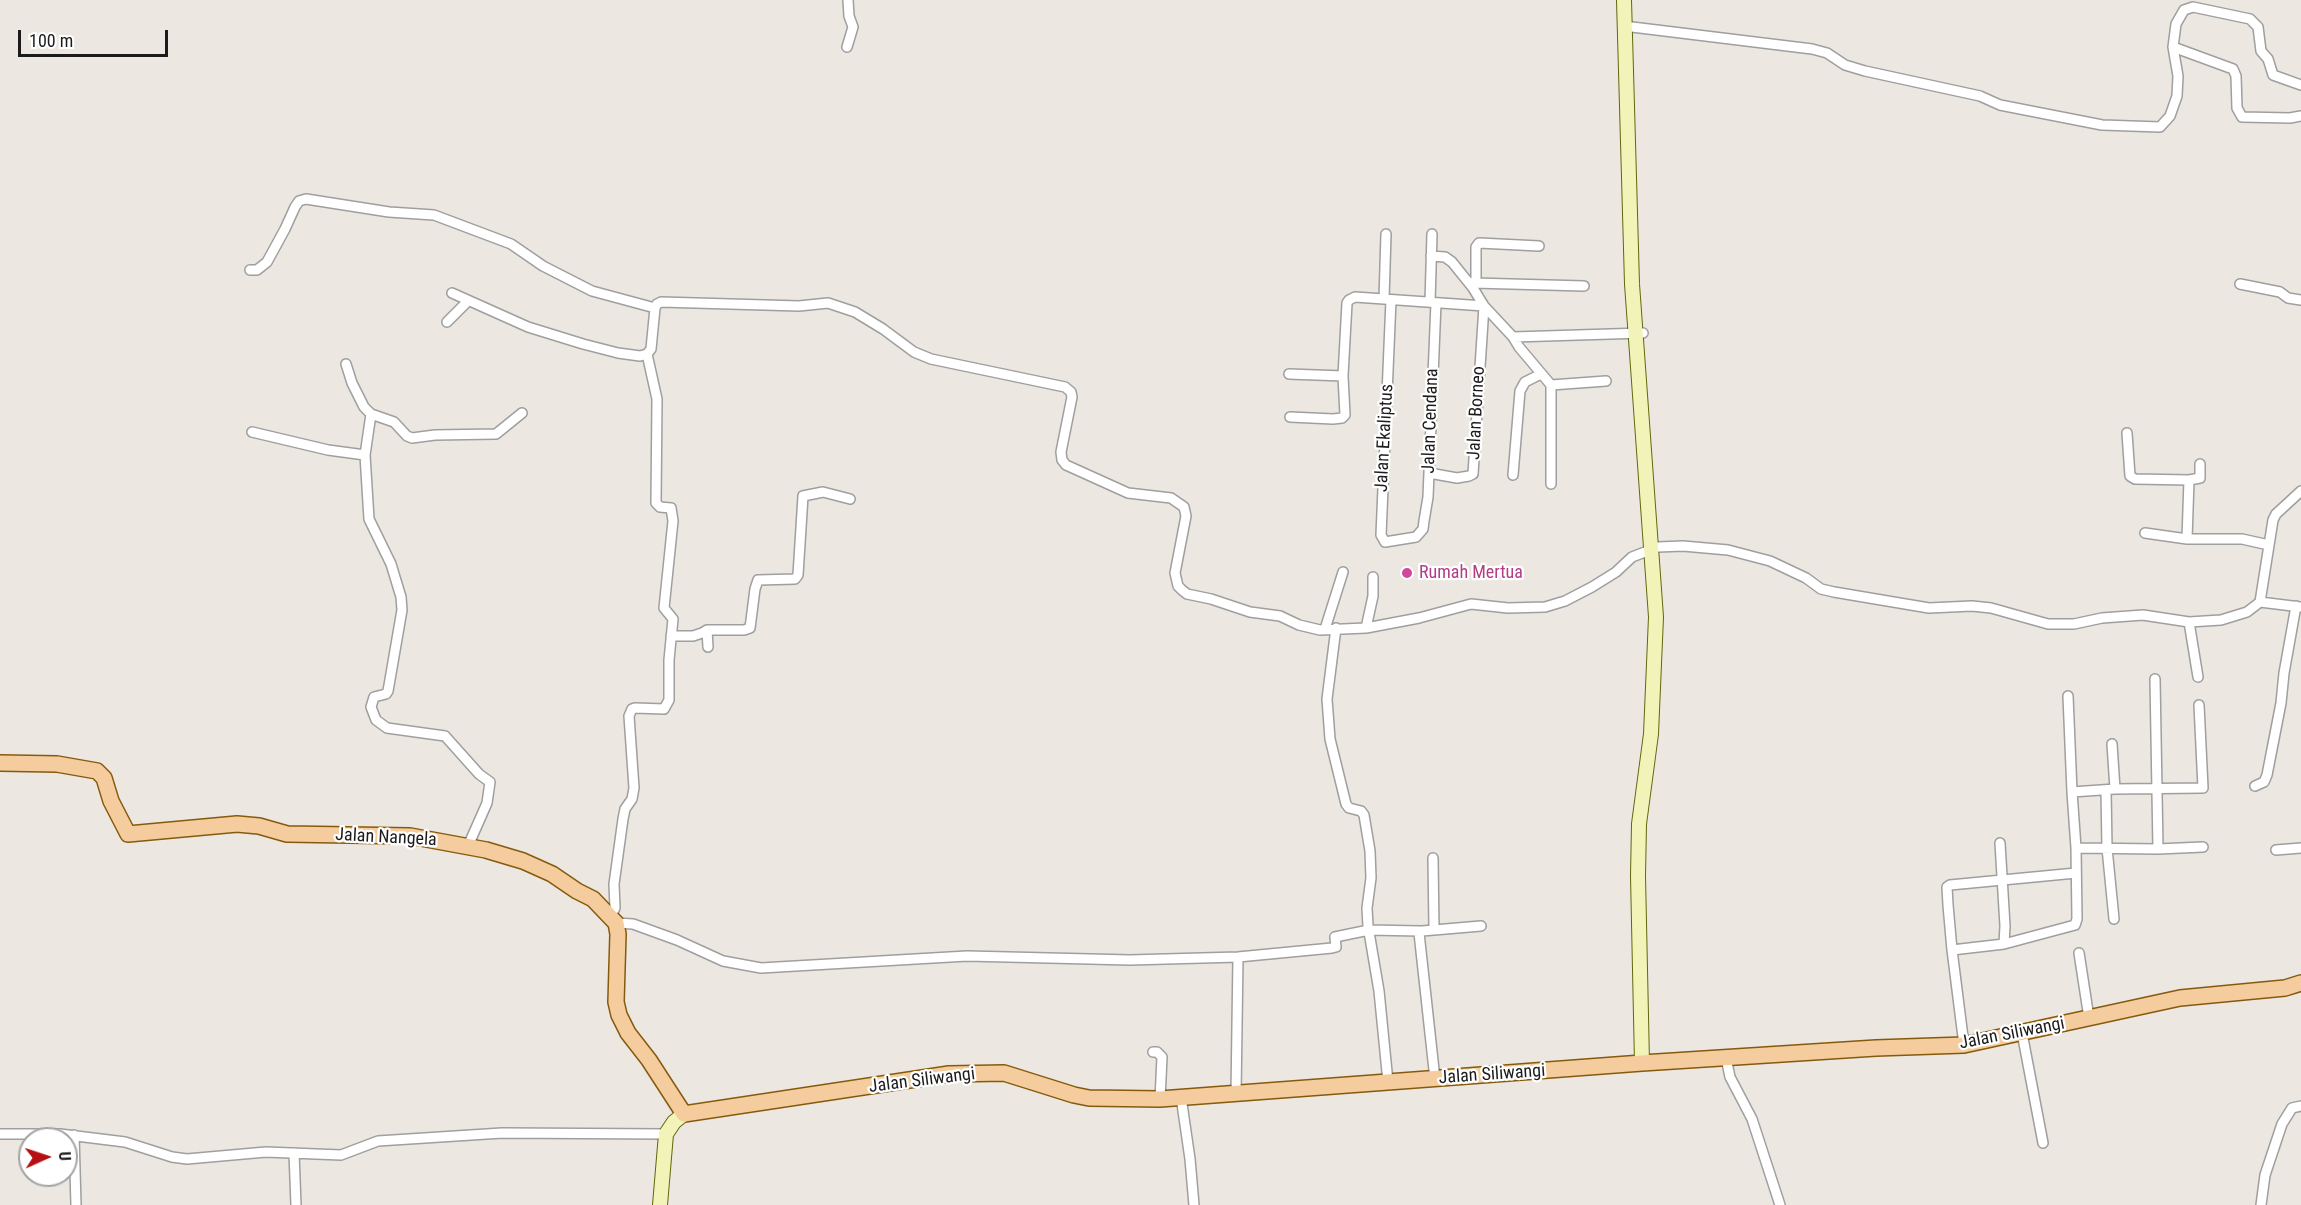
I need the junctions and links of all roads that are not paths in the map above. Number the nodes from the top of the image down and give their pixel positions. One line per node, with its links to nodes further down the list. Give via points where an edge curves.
1 (848, 0): 5 (street, via 854,27)
2 (1624, 0): 8 (street)
3 (1631, 0): 4 (street)
4 (1632, 27): 6 (street, via 1812,49 1865,71 1980,96 2000,105 2102,125 2154,127 2165,122 2176,102 2178,76); 8 (street)
5 (847, 47)
6 (2173, 47): 7 (street, via 2176,24 2188,7 2250,19 2258,27 2261,51 2273,75); 9 (street, via 2233,69 2237,108 2242,117)
7 (2301, 85)
8 (1631, 98): 26 (street)
9 (2301, 116)
10 (1386, 234): 19 (street)
11 (1432, 234): 13 (street, Jalan Cendana)
12 (1539, 246): 16 (street, via 1479,243)
13 (1431, 256): 16 (street, via 1445,256); 22 (street, Jalan Cendana)
14 (250, 270): 24 (street, via 267,262 294,207 306,199 434,215 510,244 592,291)
15 (2240, 284): 20 (street)
16 (1474, 286): 17 (street); 23 (street)
17 (1584, 286)
18 (452, 293): 21 (street)
19 (1388, 299): 22 (street); 32 (street, via 1354,297 1347,303); 49 (street, Jalan Ekaliptus, via 1381,535 1385,542)
20 (2301, 300)
21 (468, 301): 25 (street); 28 (street, via 528,327 583,344 618,353)
22 (1433, 303): 23 (street); 42 (street, Jalan Cendana)
23 (1484, 306): 27 (street); 42 (street, Jalan Borneo, via 1473,474 1457,478)
24 (655, 308): 28 (street, via 651,349); 60 (street, via 661,302 799,306 828,303 855,312 914,352 932,359 1065,387 1072,397 1061,452 1066,465 1128,492 1171,498 1184,507 1186,516 1175,573 1182,590 1250,612)
25 (447, 322)
26 (1639, 334): 27 (street); 52 (street)
27 (1513, 337): 31 (street)
28 (647, 354): 62 (street, via 657,399 656,503 672,510 673,521 664,609 673,619)
29 (346, 364): 36 (street, via 359,398)
30 (1289, 374): 32 (street)
31 (1540, 374): 34 (street); 43 (street, via 1525,382 1520,391)
32 (1343, 376): 37 (street, via 1342,418)
33 (1606, 381): 34 (street)
34 (1551, 385): 45 (street)
35 (522, 413): 36 (street, via 496,434 412,438 394,422)
36 (371, 414): 40 (street)
37 (1290, 417)
38 (252, 432): 40 (street)
39 (2127, 433): 44 (street, via 2130,476)
40 (365, 455): 75 (street, via 369,519 391,564 402,609 388,691 374,697 371,707 376,720 387,728 445,736 490,782 487,803)
41 (2200, 464): 44 (street, via 2200,478)
42 (1429, 473): 49 (street, Jalan Cendana, via 1423,529)
43 (1513, 475)
44 (2189, 480): 50 (street)
45 (1551, 484)
46 (2301, 491): 51 (street, via 2276,514)
47 (850, 500): 61 (street, via 823,492 803,496 797,577 758,580 750,628)
48 (2145, 533): 50 (street)
49 (1416, 537)
50 (2187, 539): 51 (street, via 2242,539)
51 (2269, 545): 55 (street)
52 (1655, 548): 57 (street, via 1709,548 1746,554 1786,568 1821,589 1917,607 1991,608 2048,624 2143,615); 58 (street, via 1632,557 1600,582 1565,601 1527,608 1471,604); 101 (street, via 1651,734 1639,824)
53 (1343, 572): 60 (street)
54 (1373, 578): 58 (street)
55 (2260, 602): 56 (street); 57 (street, via 2240,616)
56 (2299, 606): 70 (street, via 2267,775 2264,782)
57 (2189, 622): 64 (street)
58 (1366, 627): 59 (street)
59 (1336, 628): 60 (street); 89 (street, via 1327,699 1330,739 1346,804 1364,815 1370,851 1366,908)
60 (1325, 629)
61 (707, 630): 62 (street, via 693,636); 63 (street)
62 (671, 636): 85 (street, via 669,704 664,709 635,708 629,716 634,788 623,819 614,884)
63 (708, 647)
64 (2198, 677)
65 (2155, 679): 71 (street)
66 (2068, 696): 73 (street)
67 (2199, 705): 71 (street, via 2203,788)
68 (2112, 744): 72 (street)
69 (0, 763): 75 (main road, Jalan Nangela, via 57,764 97,771 104,777 128,834 237,824 287,834 410,836)
70 (2255, 786)
71 (2155, 789): 72 (street); 80 (street)
72 (2111, 790): 73 (street); 78 (street)
73 (2072, 792): 77 (street)
74 (2000, 843): 84 (street)
75 (468, 846): 85 (main road, Jalan Nangela, via 510,856 552,874 593,899)
76 (2203, 847): 80 (street)
77 (2076, 848): 78 (street); 83 (street)
78 (2107, 848): 80 (street); 86 (street)
79 (2301, 848): 81 (street)
80 (2158, 849)
81 (2276, 850)
82 (1434, 858): 88 (street)
83 (2076, 873): 84 (street); 91 (street, via 2075,925)
84 (2002, 879): 91 (street); 92 (street, via 1947,887)
85 (614, 919): 94 (street, via 723,960 761,968 967,956 1130,960); 108 (main road, via 618,934 619,1015)
86 (2114, 919)
87 (1481, 926): 88 (street)
88 (1434, 929): 90 (street)
89 (1369, 930): 90 (street); 94 (street, via 1335,937 1336,946 1332,948); 103 (street)
90 (1420, 931): 102 (street)
91 (2004, 944): 92 (street)
92 (1952, 950): 98 (street)
93 (2079, 953): 96 (street)
94 (1238, 957): 104 (street)
95 (2301, 983): 96 (main road, Jalan Siliwangi, via 2285,988 2195,995)
96 (2089, 1018): 97 (main road, Jalan Siliwangi)
97 (2022, 1033): 98 (main road, Jalan Siliwangi); 113 (street)
98 (1965, 1045): 100 (main road, Jalan Siliwangi)
99 (1153, 1052): 106 (street, via 1162,1057)
100 (1726, 1058): 101 (main road, Jalan Siliwangi); 120 (street, via 1730,1077 1752,1119)
101 (1645, 1063): 102 (main road, Jalan Siliwangi)
102 (1435, 1079): 103 (main road, Jalan Siliwangi)
103 (1388, 1082): 104 (main road, Jalan Siliwangi)
104 (1236, 1094): 105 (main road, Jalan Siliwangi)
105 (1181, 1097): 106 (main road, Jalan Siliwangi); 119 (street)
106 (1160, 1099): 108 (main road, Jalan Siliwangi, via 1089,1098 1014,1075 972,1073)
107 (2301, 1106): 121 (street, via 2292,1108 2282,1124 2265,1175)
108 (684, 1114): 111 (street)
109 (0, 1134): 110 (street)
110 (18, 1134)
111 (666, 1134): 114 (street, via 502,1132 378,1141 341,1155); 118 (street)
112 (78, 1136): 114 (street, via 125,1142 187,1158)
113 (2043, 1143)
114 (294, 1153): 117 (street)
115 (75, 1187): 116 (street)
116 (76, 1205)
117 (296, 1205)
118 (660, 1205)
119 (1194, 1205)
120 (1780, 1205)
121 (2261, 1205)

